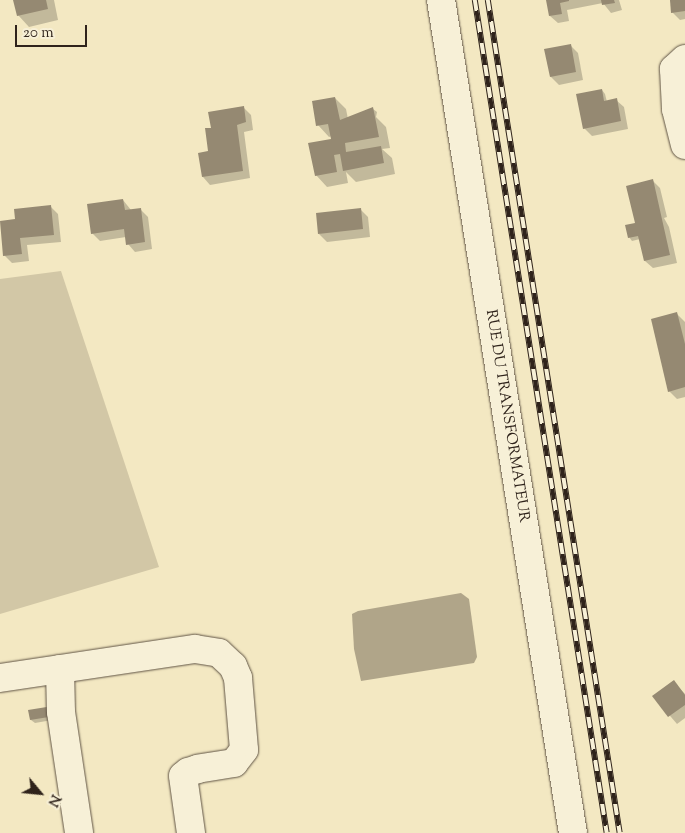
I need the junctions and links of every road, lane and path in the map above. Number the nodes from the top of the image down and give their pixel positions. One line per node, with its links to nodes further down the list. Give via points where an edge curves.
1 (441, 0): 8 (street, RUE DU TRANSFORMATEUR)
2 (685, 59): 3 (street, via 674,69 676,108)
3 (685, 145)
4 (60, 669): 5 (street); 6 (street, via 61,712); 7 (street, via 195,649 219,652 233,666 238,678 244,750 234,763 198,769 184,776)
5 (0, 678)
6 (79, 833)
7 (191, 833)
8 (573, 833)

